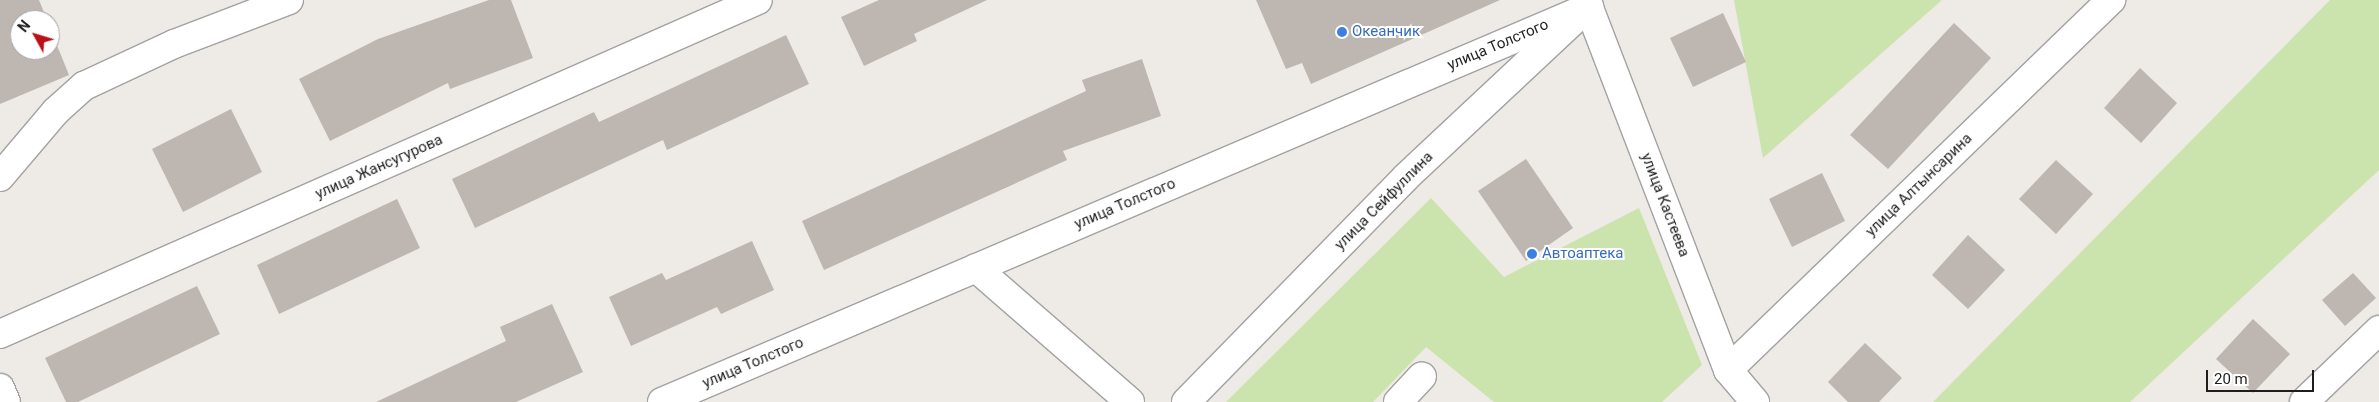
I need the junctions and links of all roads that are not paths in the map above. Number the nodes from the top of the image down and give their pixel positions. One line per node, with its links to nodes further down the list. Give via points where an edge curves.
1 (289, 0): 5 (street, via 174,44 84,86 56,111)
2 (758, 0): 8 (street, улица Жансугурова)
3 (2111, 0): 9 (street, улица Алтынсарина)
4 (1588, 3): 6 (street, улица Толстого); 9 (street, улица Кастеева); 15 (street, улица Сейфуллина, via 1405,178)
5 (0, 177)
6 (976, 268): 13 (street, улица Толстого); 14 (street)
7 (2379, 330): 18 (street)
8 (0, 334)
9 (1728, 370): 17 (street, улица Кастеева)
10 (1422, 376): 16 (street)
11 (0, 388): 12 (street)
12 (6, 402)
13 (662, 402)
14 (1130, 402)
15 (1186, 402)
16 (1398, 402)
17 (1756, 402)
18 (2304, 402)

